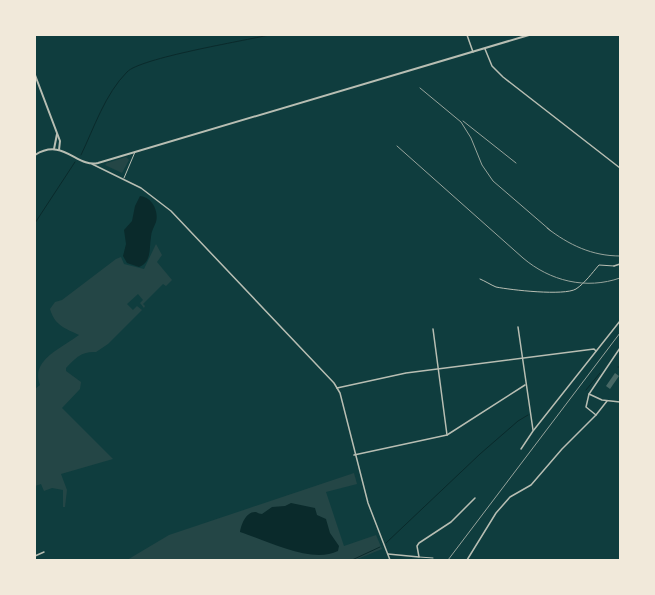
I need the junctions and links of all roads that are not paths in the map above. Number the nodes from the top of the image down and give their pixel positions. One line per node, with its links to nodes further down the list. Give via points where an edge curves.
1 (467, 35): 4 (street)
2 (529, 35): 3 (street)
3 (485, 48): 4 (street); 12 (street, via 492,66 503,77)
4 (473, 52): 9 (street)
5 (35, 75): 6 (street)
6 (57, 132): 7 (street); 8 (street)
7 (54, 150): 8 (street); 10 (street, via 45,150)
8 (59, 150): 11 (street)
9 (135, 152): 11 (street); 13 (lane)
10 (35, 155)
11 (92, 164): 13 (street)
12 (620, 168)
13 (124, 178): 25 (street, via 145,190 171,211)
14 (620, 264): 15 (street)
15 (614, 266): 16 (lane, via 599,265 583,284 569,291 537,292 504,288)
16 (480, 279)
17 (620, 321): 21 (street)
18 (518, 327): 22 (street)
19 (433, 329): 23 (street)
20 (620, 348): 26 (street)
21 (596, 351): 22 (street, via 594,349); 30 (street)
22 (522, 358): 23 (street); 24 (street)
23 (439, 369): 25 (street, via 406,373); 31 (street)
24 (525, 385): 30 (street); 31 (street)
25 (338, 388): 33 (street)
26 (589, 394): 27 (street); 29 (street, via 586,407)
27 (607, 401): 28 (street); 29 (street)
28 (620, 402)
29 (596, 415): 41 (street, via 531,485 510,497 496,513)
30 (533, 431): 32 (street)
31 (447, 435): 33 (street)
32 (521, 449)
33 (354, 455): 36 (street, via 368,503)
34 (475, 498): 38 (street, via 447,525 416,546)
35 (44, 552): 37 (street)
36 (388, 554): 38 (street); 40 (street)
37 (35, 556)
38 (419, 558): 39 (lane)
39 (433, 558)
40 (390, 560)
41 (467, 560)

